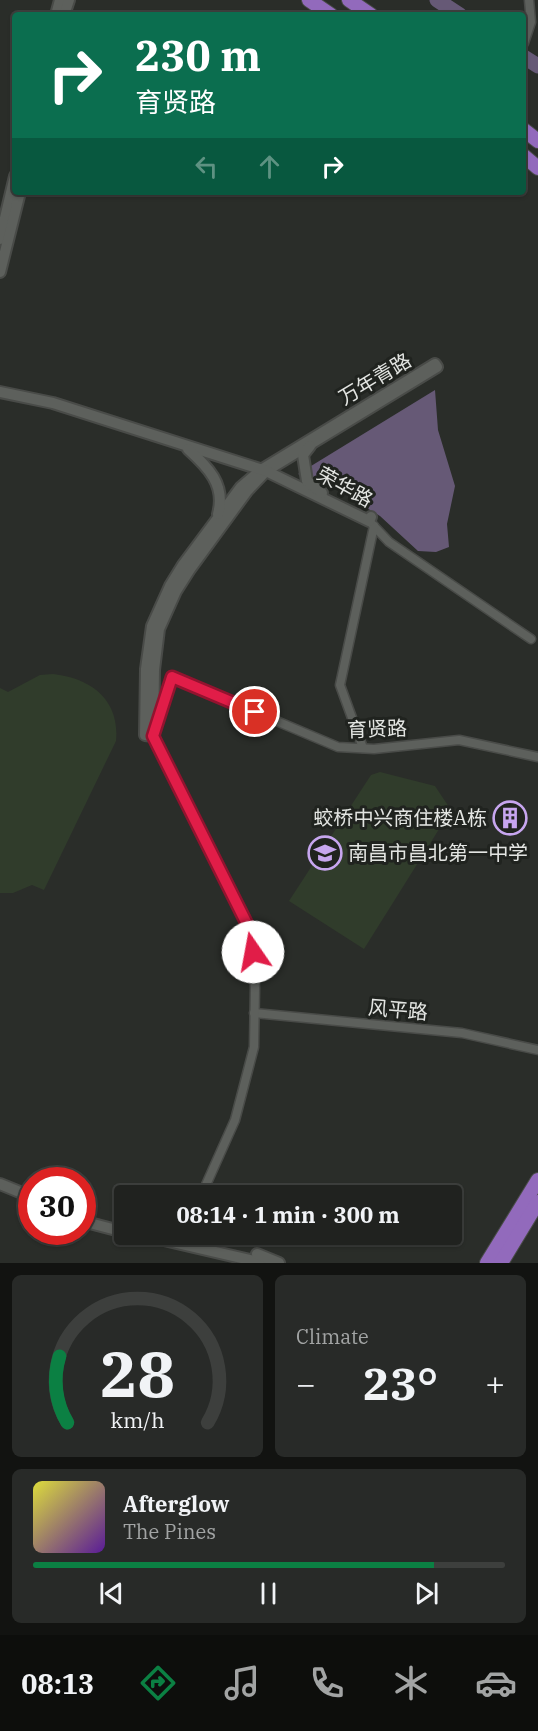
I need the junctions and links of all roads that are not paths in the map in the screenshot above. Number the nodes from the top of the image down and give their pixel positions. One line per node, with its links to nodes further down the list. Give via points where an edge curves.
1 (309, 0): 4 (highway)
2 (349, 0): 5 (highway)
3 (529, 0): 6 (street, via 531,22)
4 (327, 12)
5 (367, 12)
6 (526, 37)
7 (526, 158): 8 (highway)
8 (538, 168)
9 (12, 189): 11 (street)
10 (19, 195): 12 (street)
11 (0, 239)
12 (0, 272)
13 (0, 386): 17 (street, 荣华路, via 53,397)
14 (0, 392): 16 (street, 荣华路, via 53,403)
15 (313, 443): 17 (street, 万年青路); 17 (street, 万年青路, via 437,367 435,364); 18 (street, via 303,455 304,466 307,481)
16 (183, 445): 17 (street, 荣华路); 19 (street, via 208,466 216,479 221,504)
17 (266, 469): 18 (street, 荣华路); 19 (street, 万年青路, via 241,487); 20 (street, 荣华路); 22 (street, 万年青路, via 190,569 159,629)
18 (322, 494): 20 (street, 荣华路, via 371,517)
19 (216, 520): 22 (street, 万年青路, via 170,586 152,626 146,669 145,735)
20 (371, 524): 21 (street, via 389,542); 23 (street, via 340,685)
21 (531, 639)
22 (153, 736): 23 (street, 育贤路, via 172,677 338,747); 25 (street, via 252,934)
23 (363, 748): 24 (street, 育贤路, via 459,741)
24 (538, 757)
25 (254, 1013): 26 (street, 风平路, via 462,1033); 29 (street, via 254,1047 235,1120)
26 (538, 1050)
27 (538, 1180): 42 (highway)
28 (0, 1184): 30 (street)
29 (206, 1185)
30 (18, 1191)
31 (0, 1192): 32 (street)
32 (18, 1199)
33 (538, 1202): 43 (highway)
34 (96, 1218): 35 (street)
35 (114, 1223)
36 (96, 1225): 37 (street)
37 (114, 1229)
38 (185, 1245): 40 (street)
39 (219, 1245): 41 (street)
40 (263, 1263)
41 (279, 1263)
42 (487, 1263)
43 (501, 1263)

